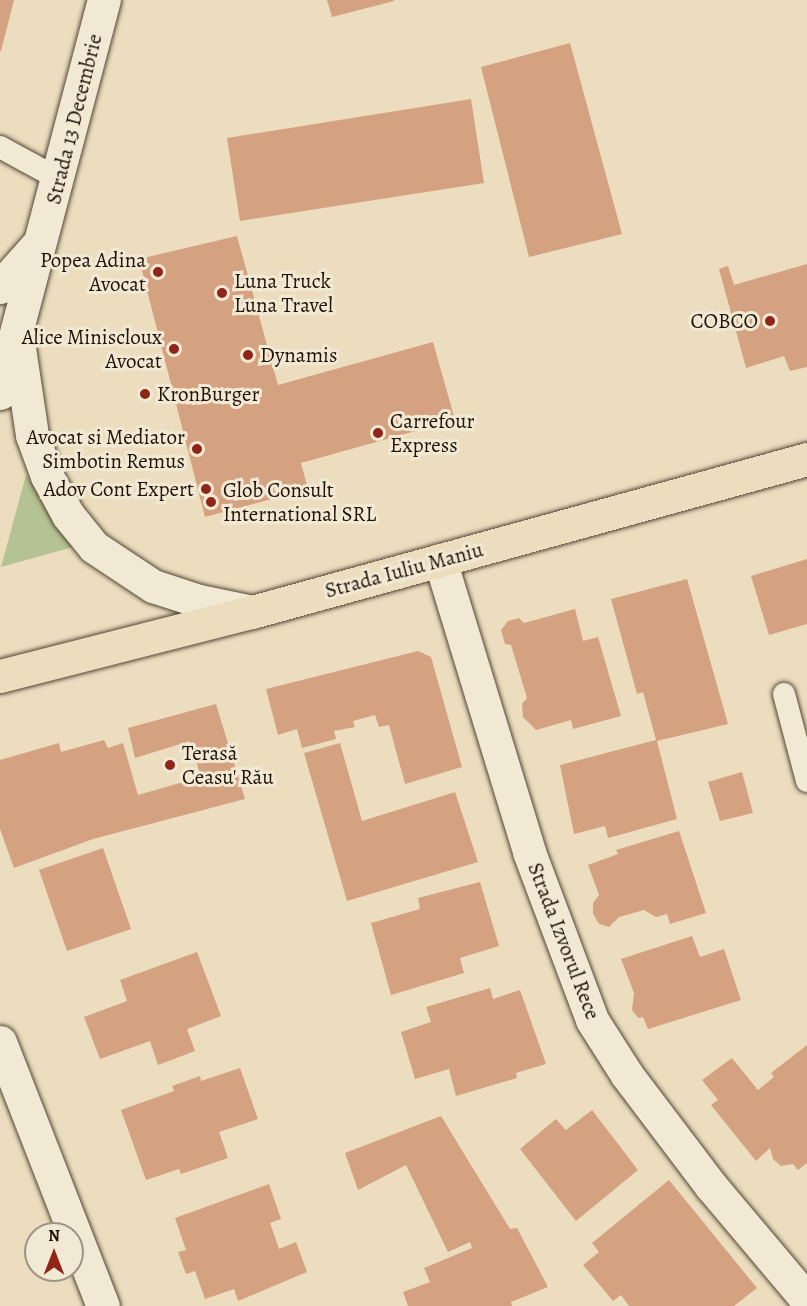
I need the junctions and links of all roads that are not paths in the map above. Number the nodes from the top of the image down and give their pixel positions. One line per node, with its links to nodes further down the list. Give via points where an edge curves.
1 (104, 0): 3 (main road, Strada 13 Decembrie)
2 (0, 147): 3 (lane)
3 (59, 179): 4 (main road, Strada 13 Decembrie)
4 (43, 238): 5 (main road, Strada 13 Decembrie); 6 (main road, Strada 13 Decembrie)
5 (0, 287)
6 (18, 332): 7 (main road, Strada 13 Decembrie); 10 (main road, via 32,435 47,476 68,515 94,547 153,586)
7 (0, 393)
8 (807, 459): 9 (main road, Strada Iuliu Maniu)
9 (440, 560): 10 (main road, Strada Iuliu Maniu); 15 (main road, Strada Izvorul Rece, via 529,852 592,1020 627,1075 711,1186)
10 (252, 612): 11 (main road, Strada Iuliu Maniu)
11 (0, 676)
12 (784, 694): 13 (lane)
13 (807, 781)
14 (0, 1042): 16 (main road)
15 (807, 1300)
16 (103, 1306)

